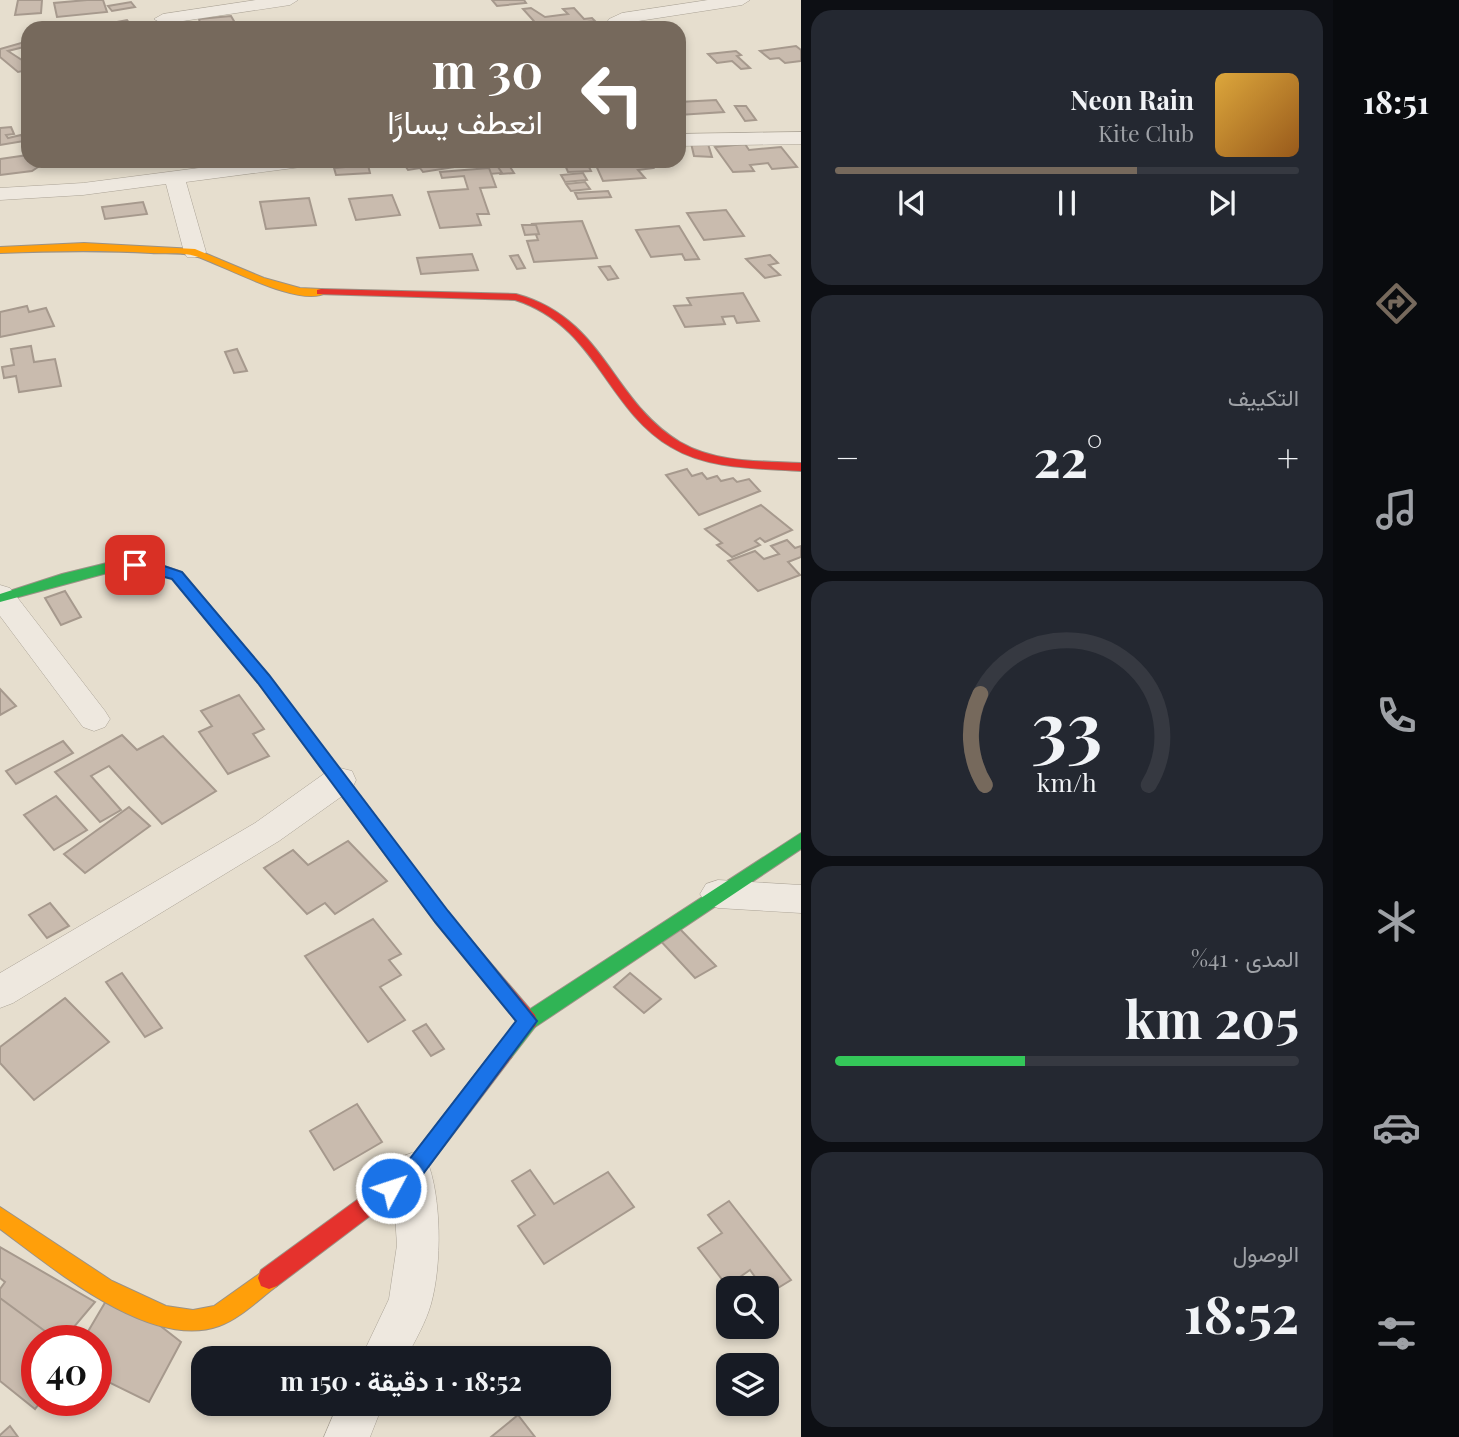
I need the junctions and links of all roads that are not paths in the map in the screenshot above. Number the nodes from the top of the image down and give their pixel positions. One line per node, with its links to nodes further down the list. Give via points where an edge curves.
1 (152, 0): 4 (street)
2 (290, 0): 5 (street)
3 (741, 0): 6 (street)
4 (164, 21)
5 (176, 21)
6 (619, 21)
7 (792, 138): 8 (street); 9 (street)
8 (686, 140)
9 (801, 157)
10 (210, 168): 11 (street)
11 (175, 178): 12 (street); 14 (street)
12 (0, 194)
13 (0, 250): 14 (street, via 84,246)
14 (195, 252): 15 (street, via 260,280 299,290 535,301 580,338 647,422 672,443 694,454)
15 (801, 467)
16 (1, 597): 17 (street); 18 (street, via 112,565 158,568 177,575)
17 (94, 719)
18 (340, 780): 22 (street, via 267,832); 23 (street, via 441,917)
19 (801, 839): 20 (street)
20 (718, 894): 21 (street); 23 (street)
21 (801, 899)
22 (0, 992)
23 (528, 1021): 24 (street)
24 (412, 1172): 25 (street, via 216,1317 196,1322 164,1318 131,1306); 26 (street, via 418,1245 410,1303)
25 (0, 1217)
26 (389, 1346)
27 (356, 1416): 28 (street)
28 (347, 1437)

